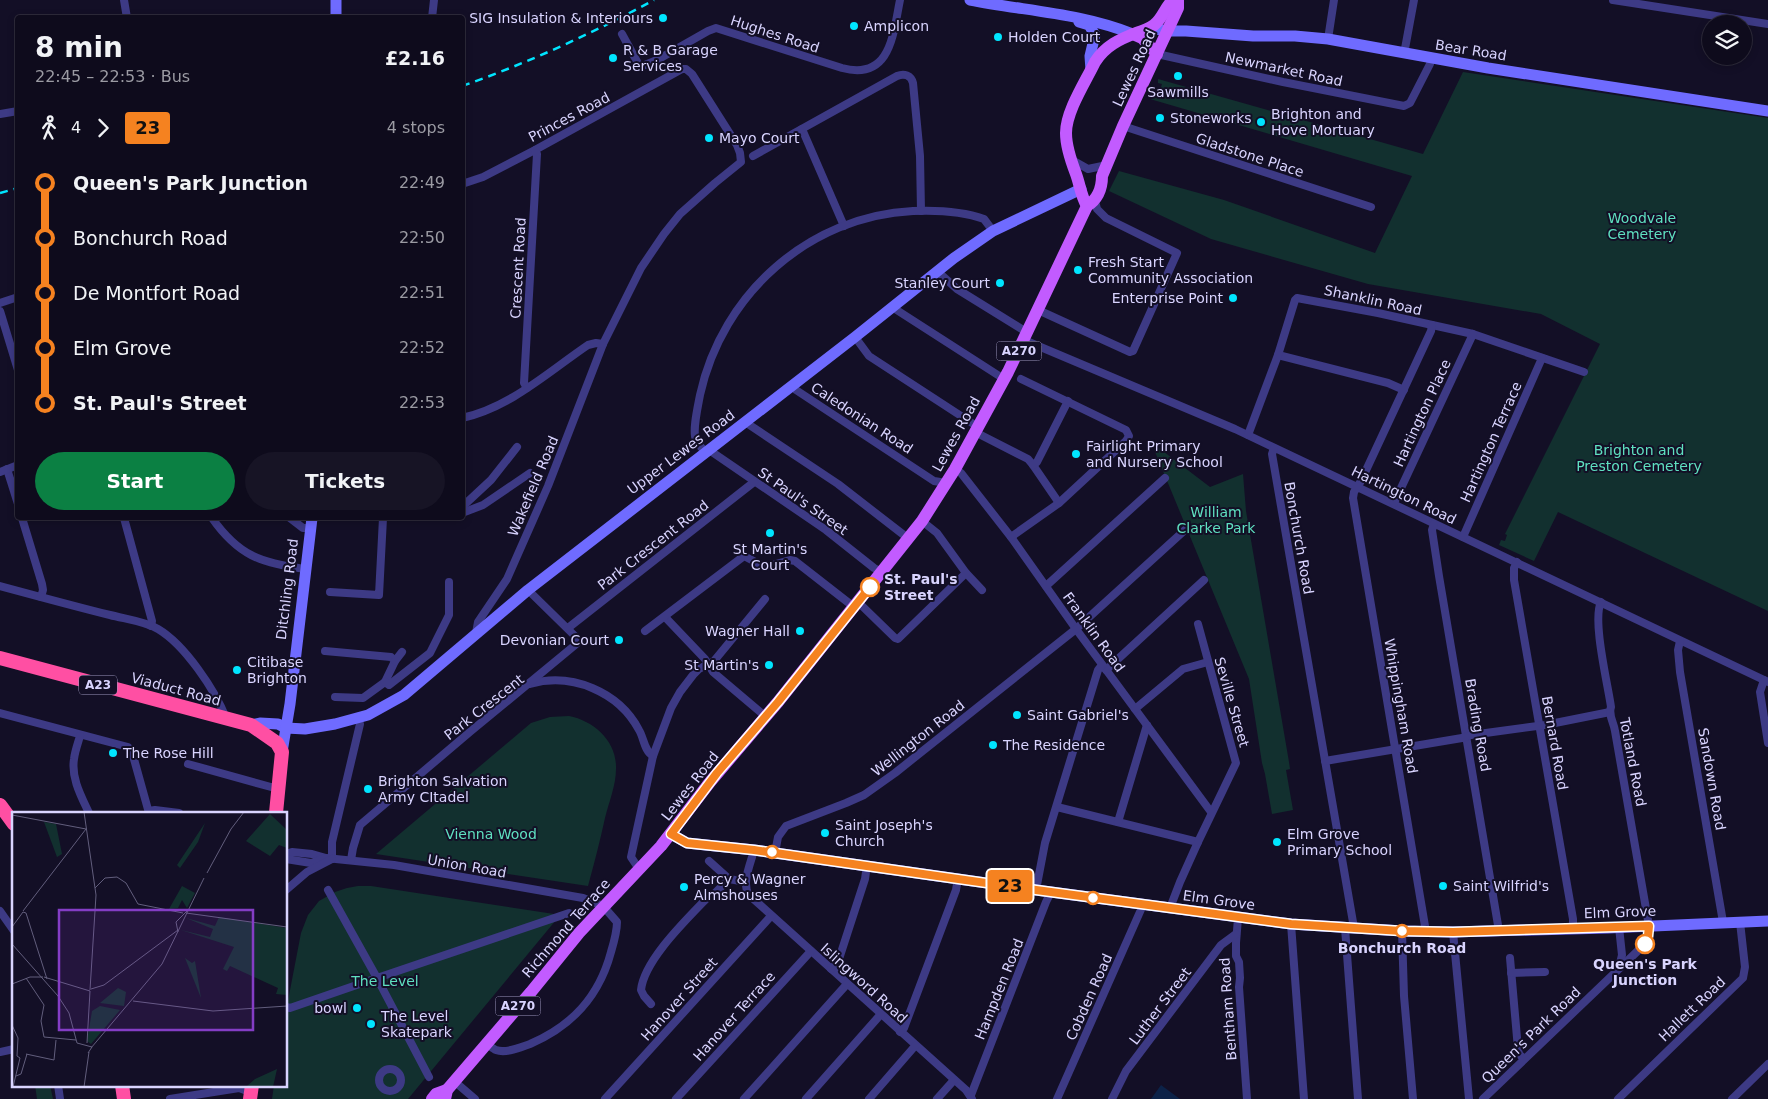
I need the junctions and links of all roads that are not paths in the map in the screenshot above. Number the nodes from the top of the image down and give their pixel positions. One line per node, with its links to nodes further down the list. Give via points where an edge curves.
1 (124, 0): 12 (street)
2 (336, 0): 13 (street)
3 (434, 0): 14 (street)
4 (900, 0): 19 (street, Hughes Road, via 887,53 877,64 859,70 842,68 716,28 640,67)
5 (970, 0): 11 (street)
6 (1173, 0): 17 (main road, Lewes Road)
7 (1178, 0): 18 (main road, Lewes Road / A270)
8 (1334, 0): 21 (street)
9 (1414, 0): 23 (street)
10 (1613, 0): 16 (street)
11 (1001, 3): 15 (street)
12 (126, 15)
13 (336, 15)
14 (432, 15)
15 (1063, 15): 20 (street); 25 (street, via 1068,20 1089,25 1094,32)
16 (1768, 24)
17 (1149, 28): 18 (street, Bear Road); 20 (main road, Lewes Road)
18 (1168, 31): 21 (street, Bear Road); 22 (main road, Lewes Road / A270)
19 (622, 34)
20 (1133, 34): 22 (main road, via 1142,38); 25 (main road, Lewes Road, via 1104,50)
21 (1328, 39): 23 (street, Bear Road)
22 (1157, 54): 24 (street, Newmarket Road, via 1400,106 1410,103); 29 (main road, Lewes Road / A270)
23 (1404, 54): 24 (street, Bear Road)
24 (1431, 59): 26 (street, Bear Road)
25 (1091, 70): 33 (main road, Lewes Road, via 1066,129)
26 (1768, 111)
27 (15, 112): 28 (street)
28 (0, 114)
29 (1123, 126): 35 (main road, Lewes Road / A270); 39 (street, Gladstone Place)
30 (802, 129): 32 (street); 40 (street, via 897,76 911,78 920,156); 41 (street)
31 (535, 150): 34 (street, Princes Road, via 680,69 686,69 695,77 737,145); 36 (street, Princes Road); 61 (street, Crescent Road, via 524,383)
32 (753, 156)
33 (1071, 160): 35 (street); 37 (main road, Lewes Road)
34 (741, 162): 53 (street, Wakefield Road, via 693,202 664,234 641,268)
35 (1100, 174): 37 (main road, Upper Lewes Road); 38 (main road, Lewes Road / A270, via 1102,183)
36 (465, 183)
37 (1081, 189): 38 (main road, Lewes Road, via 1082,198); 42 (street, Upper Lewes Road)
38 (1091, 204): 47 (main road, Lewes Road / A270); 47 (street, via 1106,218 1178,254 1133,352)
39 (1371, 207)
40 (921, 211): 41 (street, via 880,216); 42 (street, via 982,218)
41 (844, 226): 70 (street, via 788,256 755,288 733,316 713,354 699,400 695,438)
42 (992, 231): 43 (street, Upper Lewes Road)
43 (938, 271): 46 (street, Upper Lewes Road); 51 (street, Hartington Road)
44 (15, 299): 45 (street)
45 (0, 303)
46 (892, 307): 52 (street, Upper Lewes Road); 58 (street)
47 (1038, 310): 51 (main road, Lewes Road / A270)
48 (0, 311): 56 (street)
49 (1432, 325): 50 (street, Shanklin Road); 54 (street, Shanklin Road, via 1297,298); 62 (street, Whippingham Road)
50 (1473, 334): 55 (street, Shanklin Road); 82 (street, Hartington Place)
51 (1026, 337): 58 (main road, Lewes Road / A270); 67 (street, Hartington Road, via 1082,366)
52 (854, 338): 60 (street, Upper Lewes Road); 66 (street, via 870,356)
53 (603, 344): 61 (street, via 588,345); 118 (street, Wakefield Road, via 529,529 507,579 478,622)
54 (1278, 354): 62 (street); 67 (street, Shanklin Road)
55 (1542, 358): 57 (street, Shanklin Road); 95 (street, Hartington Terrace)
56 (15, 360)
57 (1584, 372)
58 (1004, 379): 66 (main road, Lewes Road / A270)
59 (1021, 379): 63 (street)
60 (792, 386): 65 (street, Upper Lewes Road); 78 (street, Caledonian Road, via 934,481)
61 (527, 388): 64 (street, via 503,403)
62 (1404, 390): 79 (street, Whippingham Road)
63 (1068, 402): 71 (street); 81 (street, via 1126,430 1129,435)
64 (465, 417)
65 (745, 422): 70 (street, Upper Lewes Road); 96 (street, via 838,484)
66 (976, 429): 71 (street); 73 (main road, Lewes Road / A270)
67 (1248, 435): 69 (street, Hartington Road)
68 (517, 447): 83 (street, via 491,480)
69 (1274, 448): 79 (street, Hartington Road); 150 (street, Bonchurch Road, via 1272,454)
70 (708, 450): 77 (street, St Paul's Street); 106 (street, Upper Lewes Road)
71 (1033, 465): 81 (street)
72 (15, 466): 74 (street)
73 (955, 469): 78 (main road, Lewes Road / A270); 94 (street, Franklin Road)
74 (3, 471): 80 (street)
75 (530, 473): 84 (street, via 483,505)
76 (1165, 478): 104 (street)
77 (754, 482): 99 (street, St Paul's Street); 115 (street, Park Crescent Road)
78 (946, 483): 90 (main road, Lewes Road / A270)
79 (1358, 486): 82 (street, Hartington Road); 147 (street, Whippingham Road, via 1354,492 1354,504)
80 (15, 497)
81 (1059, 503): 94 (street)
82 (1394, 503): 92 (street, Hartington Road)
83 (465, 504)
84 (465, 512)
85 (23, 520): 108 (street, via 42,584)
86 (125, 520): 114 (street)
87 (213, 520): 98 (street, via 226,537 245,552 267,562)
88 (293, 520): 91 (street, via 303,528)
89 (383, 520): 105 (street, via 378,595)
90 (922, 521): 96 (main road, Lewes Road / A270); 100 (street, via 936,533)
91 (311, 523): 98 (street, Ditchling Road)
92 (1434, 524): 95 (street, Hartington Road); 145 (street, Brading Road, via 1432,530)
93 (1186, 529): 116 (street, Wellington Road)
94 (1011, 537): 104 (street, Franklin Road)
95 (1463, 537): 97 (street, Hartington Road)
96 (908, 539): 99 (main road, Lewes Road / A270)
97 (1517, 562): 110 (street, Hartington Road); 142 (street, Bernard Road, via 1514,580)
98 (305, 569): 143 (street, Ditchling Road)
99 (882, 572): 111 (main road, Lewes Road / A270)
100 (966, 573): 107 (street); 111 (street, via 900,637 896,638)
101 (1204, 580): 126 (street)
102 (449, 582): 128 (street, via 448,615 430,653)
103 (0, 586): 108 (street)
104 (1046, 586): 116 (street, Franklin Road)
105 (335, 589)
106 (528, 590): 115 (street); 118 (street, Upper Lewes Road)
107 (982, 590)
108 (42, 597): 114 (street)
109 (765, 599): 125 (street, via 714,661)
110 (1601, 602): 119 (street, Hartington Road); 134 (street, Totland Road, via 1598,623)
111 (853, 604): 112 (street, via 794,561 765,567 744,556); 137 (main road, Lewes Road / A270)
112 (665, 617): 117 (street); 125 (street)
113 (1198, 624): 124 (street, Seville Street)
114 (151, 626): 131 (street, via 180,648 202,674)
115 (568, 628): 129 (street, via 580,641)
116 (1076, 629): 126 (street, Franklin Road); 166 (street, Wellington Road, via 895,773 855,799 786,826 778,837)
117 (645, 631)
118 (476, 633): 132 (street, Upper Lewes Road)
119 (1680, 641): 127 (street, Hartington Road); 188 (street, Sandown Road, via 1680,672)
120 (325, 651): 123 (street, via 391,657)
121 (402, 652): 123 (street)
122 (0, 658): 136 (highway, Viaduct Road / A23)
123 (395, 661): 128 (street)
124 (1208, 662): 133 (street, via 1183,669); 159 (street, Seville Street, via 1236,763)
125 (707, 665): 137 (street); 149 (street, via 699,669 677,696)
126 (1104, 667): 133 (street, Franklin Road); 154 (street, via 1098,670)
127 (1766, 681): 146 (street, via 1760,692)
128 (387, 684): 130 (street, via 363,698); 132 (street)
129 (528, 684): 149 (street, Park Crescent, via 545,681 578,684 598,690 630,716 647,753); 169 (street, Park Crescent, via 360,825)
130 (335, 697)
131 (215, 698): 136 (street); 138 (street)
132 (397, 700): 139 (street, Upper Lewes Road)
133 (1135, 709): 141 (street, Franklin Road)
134 (1610, 712): 142 (street); 191 (street, Totland Road)
135 (0, 713): 144 (street)
136 (210, 715): 138 (highway, Viaduct Road / A23)
137 (766, 716): 162 (main road, Lewes Road / A270)
138 (227, 719): 140 (highway, Viaduct Road / A23)
139 (358, 719): 143 (street, Upper Lewes Road, via 314,728); 168 (street, via 360,724)
140 (251, 725): 143 (street, Viaduct Road, via 278,724); 148 (highway, A23, via 277,743)
141 (1147, 725): 159 (street, Franklin Road); 161 (street)
142 (1539, 725): 145 (street); 195 (street, Bernard Road)
143 (286, 728): 148 (street, Ditchling Road)
144 (80, 736): 155 (street, via 73,761 78,790); 156 (street, via 128,747)
145 (1467, 736): 147 (street); 199 (street, Brading Road)
146 (1768, 743)
147 (1396, 749): 150 (street); 197 (street, Whippingham Road)
148 (282, 752): 152 (highway, Ditchling Road)
149 (652, 756): 172 (street, via 631,856)
150 (1325, 761): 193 (street, Bonchurch Road)
151 (188, 764): 152 (street)
152 (278, 788): 158 (highway, Ditchling Road)
153 (0, 805): 160 (highway)
154 (1057, 807): 161 (street); 178 (street, via 1042,854)
155 (89, 812)
156 (149, 812): 157 (street)
157 (171, 812)
158 (276, 812)
159 (1211, 812): 163 (street, Seville Street)
160 (12, 821)
161 (1118, 822): 163 (street)
162 (671, 834): 164 (street, Elm Grove, via 687,843); 172 (main road, Richmond Terrace / A270)
163 (1198, 842): 182 (street, Seville Street)
164 (754, 850): 166 (street, Elm Grove); 175 (street)
165 (288, 853): 168 (street, Union Road, via 312,854)
166 (776, 853): 171 (street, Elm Grove)
167 (288, 859): 168 (street, Union Road, via 310,862)
168 (329, 859): 169 (street, Union Road); 176 (street)
169 (351, 860): 181 (street, Union Road, via 583,898)
170 (709, 861): 173 (street)
171 (867, 865): 174 (street, Elm Grove); 204 (street, via 838,962)
172 (639, 869): 181 (main road, Richmond Terrace / A270)
173 (729, 878): 175 (street); 209 (street, via 667,941 650,964 641,990)
174 (958, 878): 178 (street, Elm Grove); 212 (street)
175 (746, 882): 185 (street, Islingword Road, via 747,894)
176 (288, 888)
177 (328, 890): 207 (street)
178 (1036, 890): 179 (street, Elm Grove)
179 (1051, 892): 180 (street, Elm Grove); 223 (street, Hampden Road)
180 (1143, 905): 182 (street, Elm Grove); 235 (street, Cobden Road)
181 (603, 906): 213 (main road, Richmond Terrace / A270); 213 (street, via 617,922 617,931 604,973 583,1008 554,1032 525,1046 502,1051)
182 (1170, 908): 186 (street, Elm Grove)
183 (0, 911): 194 (street)
184 (569, 913): 207 (street)
185 (771, 916): 201 (street, Islingword Road); 229 (street, Hanover Street)
186 (1238, 918): 190 (street, Elm Grove); 200 (street, Bentham Road)
187 (1768, 921): 189 (street, Elm Grove)
188 (1723, 922): 189 (street, Elm Grove); 191 (street, Elm Grove)
189 (1740, 922): 243 (street, Hallett Road, via 1745,967 1743,978)
190 (1291, 924): 193 (street, Elm Grove); 238 (street)
191 (1649, 926): 192 (street, Elm Grove); 203 (street, Queen's Park Road, via 1645,944)
192 (1620, 927): 195 (street, Elm Grove); 203 (street, via 1622,955)
193 (1349, 928): 196 (street, Elm Grove); 239 (street, Bonchurch Road)
194 (12, 929)
195 (1573, 929): 199 (street, Elm Grove)
196 (1402, 931): 197 (street, Elm Grove); 240 (street)
197 (1426, 932): 198 (street, Elm Grove)
198 (1453, 932): 199 (street, Elm Grove); 241 (street)
199 (1499, 932)
200 (1236, 934): 236 (street, Luther Street, via 1224,942 1130,1066); 237 (street, Bentham Road)
201 (810, 951): 204 (street, Islingword Road); 230 (street, Hanover Terrace)
202 (1510, 958): 206 (street)
203 (1619, 968): 215 (street, Queen's Park Road)
204 (831, 969): 208 (street, Islingword Road)
205 (1545, 972): 206 (street)
206 (1511, 973): 215 (street, via 1518,1049)
207 (376, 978): 210 (street); 217 (street)
208 (847, 984): 211 (street, Islingword Road); 231 (street)
209 (652, 1004)
210 (288, 1008)
211 (881, 1014): 212 (street, Islingword Road); 232 (street)
212 (900, 1032): 214 (street, Islingword Road)
213 (486, 1043): 221 (main road, Richmond Terrace / A270)
214 (915, 1046): 218 (street, Islingword Road); 233 (street)
215 (1524, 1059): 242 (street, Queen's Park Road)
216 (1768, 1064): 244 (street)
217 (429, 1077)
218 (954, 1080): 223 (street, Islingword Road); 234 (street)
219 (58, 1086): 224 (street)
220 (122, 1086): 225 (highway)
221 (448, 1090): 227 (main road, Richmond Terrace / A270); 228 (street)
222 (250, 1092): 226 (street, via 239,1088)
223 (972, 1097)
224 (60, 1099)
225 (124, 1099)
226 (170, 1099)
227 (432, 1099)
228 (475, 1099)
229 (605, 1099)
230 (676, 1099)
231 (744, 1099)
232 (806, 1099)
233 (869, 1099)
234 (937, 1099)
235 (1057, 1099)
236 (1112, 1099)
237 (1247, 1099)
238 (1304, 1099)
239 (1358, 1099)
240 (1413, 1099)
241 (1469, 1099)
242 (1483, 1099)
243 (1618, 1099)
244 (1732, 1099)

